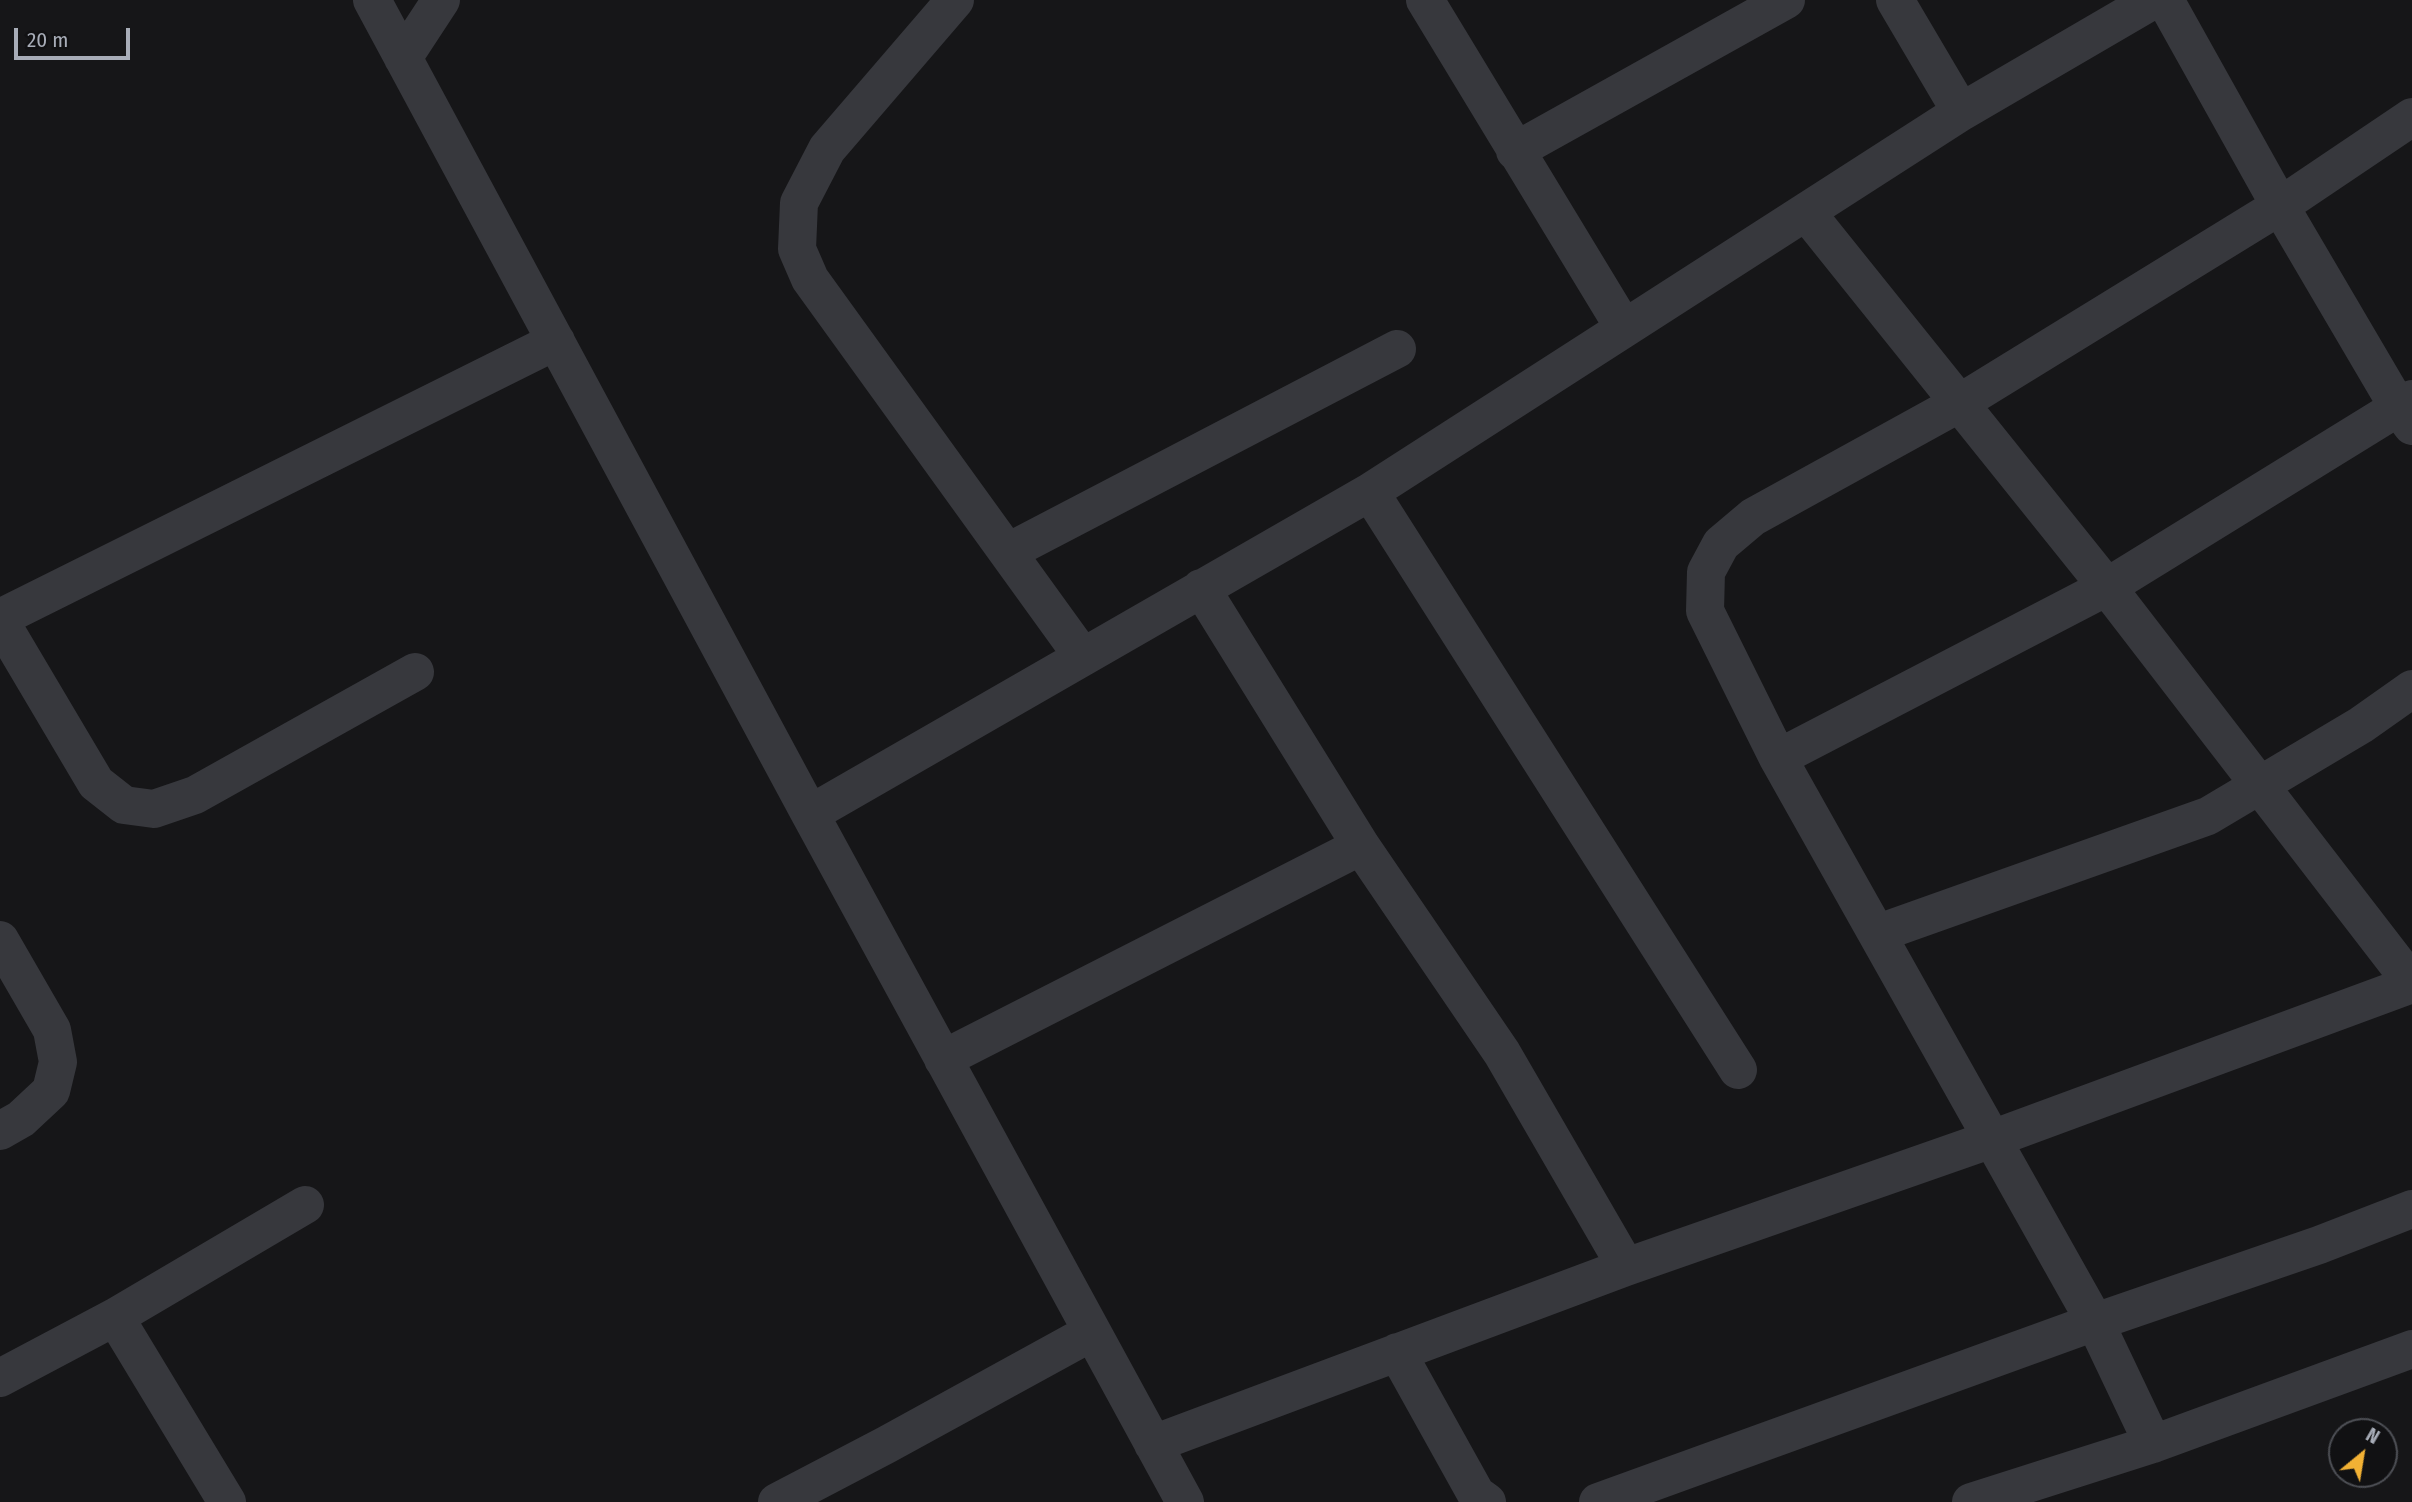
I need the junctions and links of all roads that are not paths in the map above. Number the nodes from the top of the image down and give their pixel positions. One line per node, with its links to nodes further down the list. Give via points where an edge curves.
1 (372, 0): 9 (street)
2 (441, 0): 9 (street)
3 (956, 0): 21 (street, via 827,149 800,203 797,249 810,279)
4 (1425, 0): 12 (street)
5 (1786, 0): 12 (street)
6 (1895, 0): 10 (street)
7 (2153, 0): 10 (street)
8 (2165, 0): 13 (street)
9 (403, 58): 16 (street)
10 (1961, 112): 14 (street)
11 (2412, 117): 13 (street)
12 (1515, 151): 15 (street)
13 (2280, 206): 18 (street); 19 (street)
14 (1806, 212): 15 (street); 18 (street)
15 (1624, 328): 20 (street)
16 (556, 341): 24 (street); 30 (street)
17 (1397, 349): 21 (street)
18 (1958, 404): 22 (street); 28 (street, via 1753,517 1721,544 1706,572 1705,611)
19 (2407, 410): 22 (street)
20 (1370, 492): 23 (street); 36 (street)
21 (1008, 552): 25 (street)
22 (2107, 587): 28 (street); 29 (street)
23 (1201, 588): 25 (street); 31 (street)
24 (0, 620): 26 (street, via 96,783 124,805 154,809 195,795)
25 (1083, 657): 30 (street)
26 (415, 672)
27 (2412, 689): 29 (street)
28 (1778, 758): 32 (street)
29 (2261, 785): 32 (street, via 2208,816); 34 (street)
30 (810, 814): 35 (street)
31 (1361, 846): 35 (street); 41 (street, via 1502,1053)
32 (1879, 933): 38 (street)
33 (0, 940): 37 (street, via 52,1030 58,1062 51,1091 21,1119)
34 (2412, 984): 38 (street)
35 (943, 1059): 44 (street)
36 (1738, 1070)
37 (0, 1131)
38 (1992, 1139): 41 (street); 43 (street)
39 (305, 1205): 42 (street)
40 (2412, 1209): 43 (street)
41 (1626, 1267): 46 (street)
42 (116, 1317): 47 (street); 50 (street)
43 (2095, 1322): 49 (street); 54 (street)
44 (1091, 1332): 48 (street); 51 (street)
45 (2412, 1349): 49 (street)
46 (1397, 1352): 48 (street); 53 (street, via 1476,1494)
47 (0, 1378)
48 (1153, 1444): 52 (street)
49 (2152, 1444): 55 (street)
50 (227, 1502)
51 (777, 1502)
52 (1185, 1502)
53 (1487, 1502)
54 (1598, 1502)
55 (1971, 1502)

